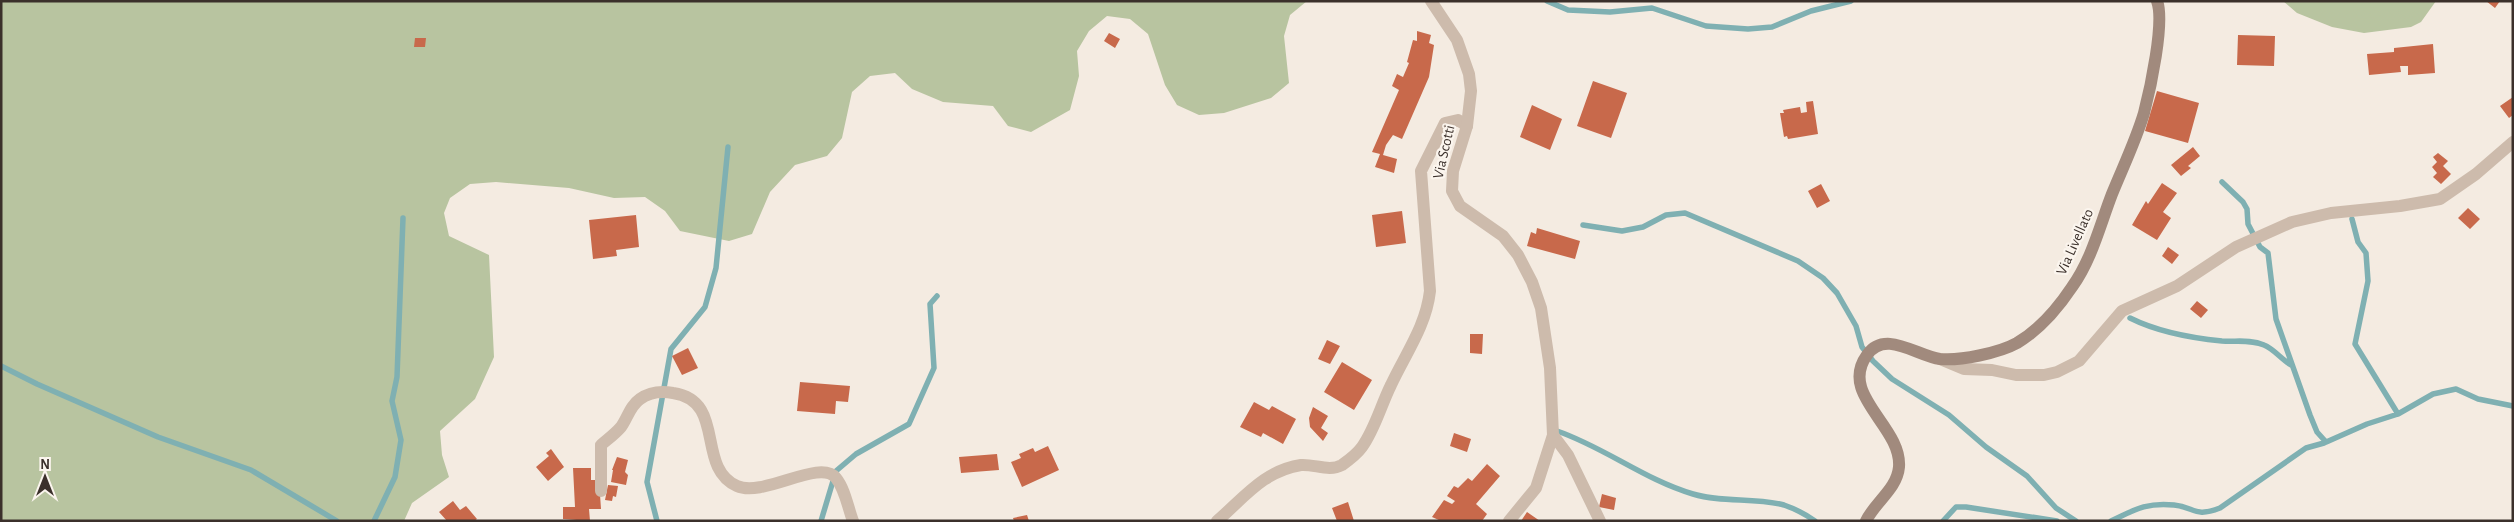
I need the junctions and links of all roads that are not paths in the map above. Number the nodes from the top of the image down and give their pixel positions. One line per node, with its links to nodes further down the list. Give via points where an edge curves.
1 (1432, 1): 3 (street, Via Scotti, via 1465,56 1471,91)
2 (2157, 1): 5 (main road, Via Livellato, via 2158,44 2144,113 2096,241 2073,287 2043,322 2017,343 1992,354)
3 (1467, 126): 6 (street, Via Scotti, via 1453,172 1452,191 1460,206 1503,236 1518,255 1532,282 1541,308 1550,368); 9 (street, via 1453,119 1445,123 1421,171 1430,291 1428,309 1363,446 1334,468 1300,465 1272,474 1250,488)
4 (2513, 142): 5 (street, via 2440,199 2292,222 2236,247 2177,286 2122,311 2079,361 2058,372 2016,376 1964,368)
5 (1940, 359): 12 (main road, Via Livellato, via 1893,344 1883,344 1875,346 1861,366 1862,394 1892,437 1899,459 1897,478)
6 (1553, 435): 10 (street, via 1536,488); 11 (street, via 1568,454)
7 (601, 491): 8 (street, via 601,445 621,426 639,400 653,393 668,392 686,396 699,404 718,464 727,479 737,486 750,490 813,473 830,474 838,481)
8 (853, 521)
9 (1217, 521)
10 (1509, 521)
11 (1600, 521)
12 (1866, 521)

